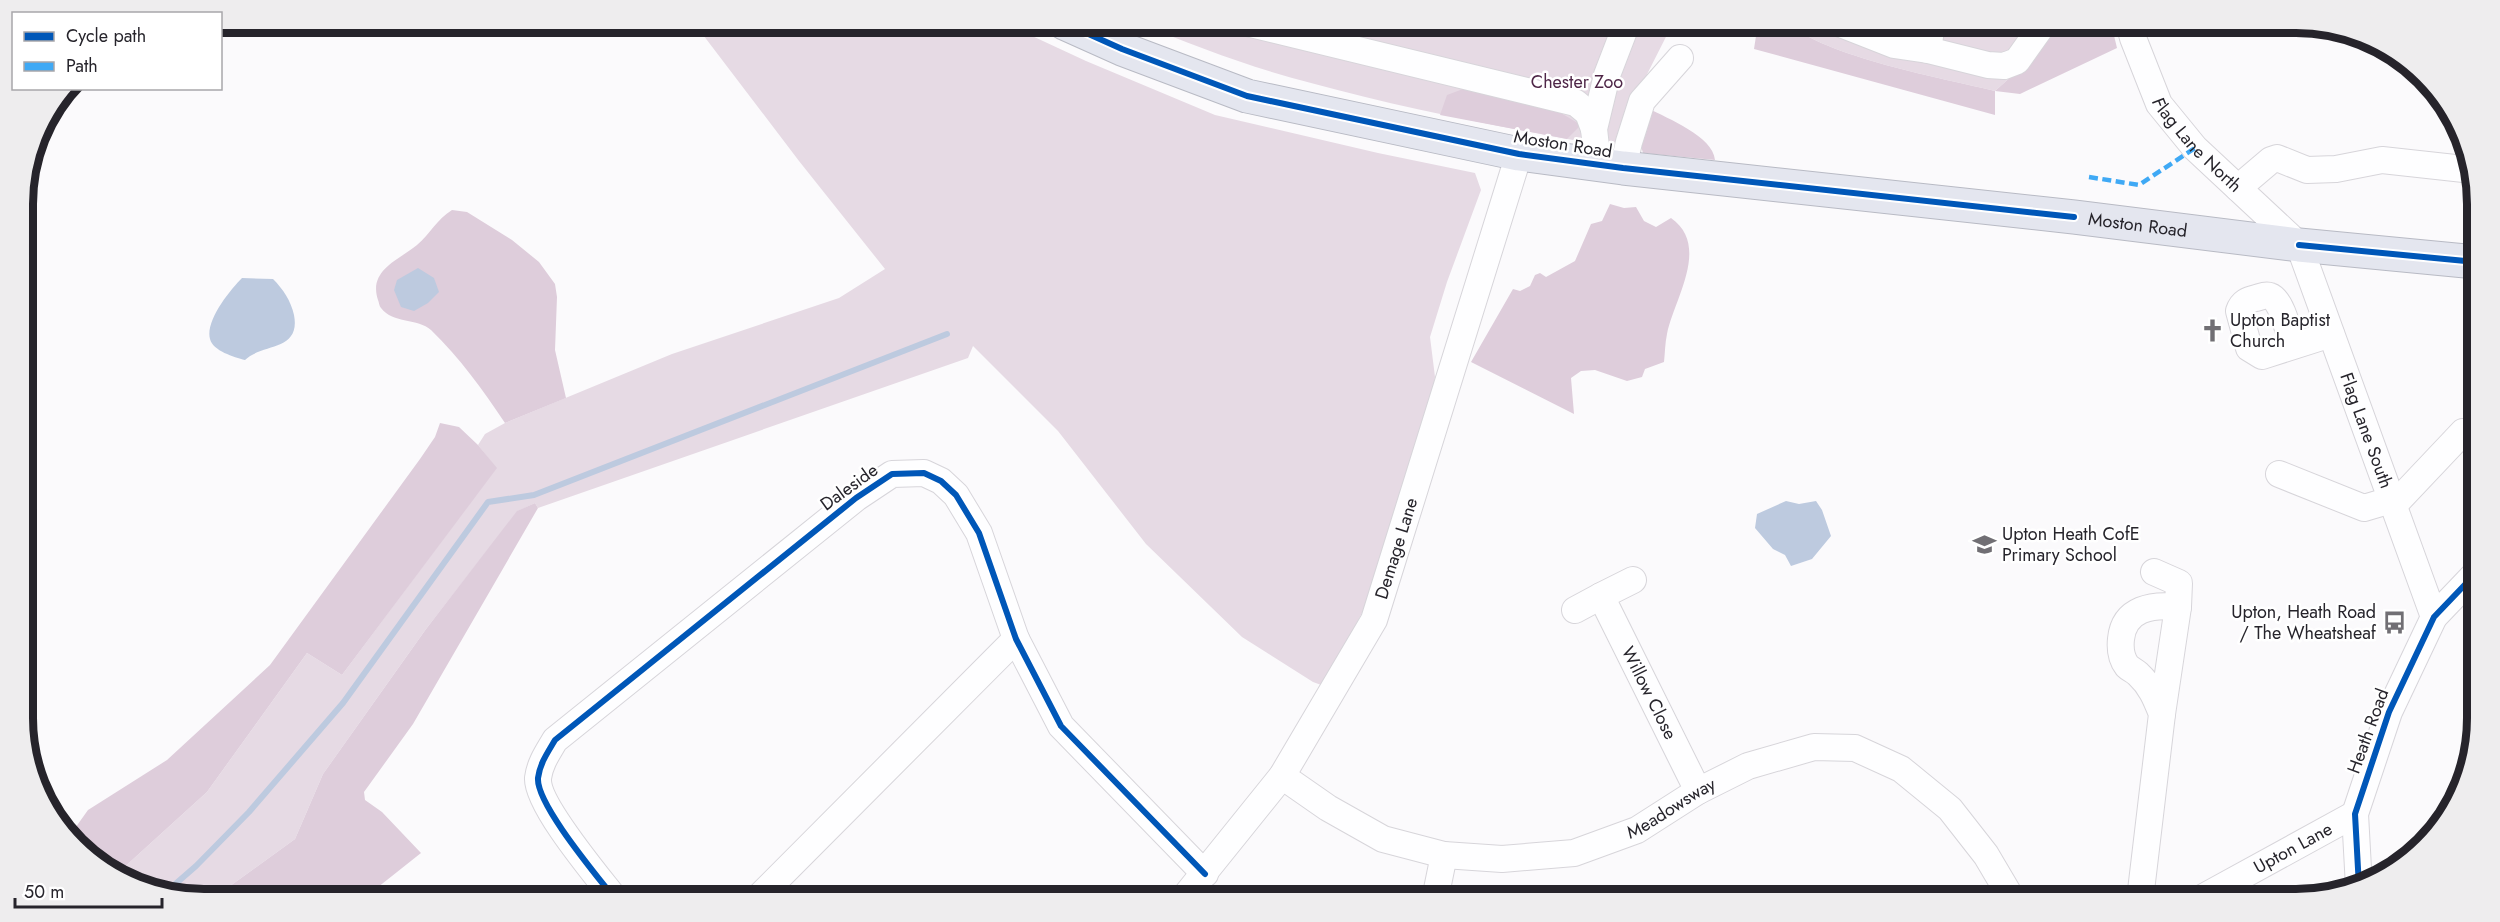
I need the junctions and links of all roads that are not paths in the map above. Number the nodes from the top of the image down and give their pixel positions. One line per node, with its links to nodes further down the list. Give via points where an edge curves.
1 (1088, 33): 11 (highway, Moston Road, via 1246,96)
2 (1292, 33): 10 (street, via 1576,103 1588,113)
3 (1623, 33): 10 (street, via 1607,75)
4 (1865, 33): 8 (street, via 1894,45)
5 (1930, 33): 8 (street)
6 (2036, 33): 8 (street, via 2017,61 2004,66)
7 (2132, 33): 14 (street, Flag Lane North, via 2159,104 2195,148)
8 (1928, 50)
9 (1680, 58): 12 (street, via 1642,101 1629,142)
10 (1594, 129): 12 (street)
11 (1519, 154): 12 (highway, Moston Road); 31 (street, Demage Lane, via 1374,620)
12 (1610, 167): 15 (highway, Moston Road)
13 (2463, 169): 14 (street, via 2382,160 2307,170 2277,158)
14 (2238, 188): 15 (street, Flag Lane North)
15 (2300, 245): 16 (highway, Moston Road); 17 (street, Flag Lane South)
16 (2467, 261)
17 (2331, 334): 18 (street); 21 (street, Flag Lane South)
18 (2293, 346)
19 (2463, 432): 21 (street)
20 (2279, 474): 21 (street, via 2364,508)
21 (2392, 503): 28 (street, Flag Lane South)
22 (2154, 572): 26 (street, via 2179,583)
23 (1633, 580): 25 (street)
24 (2467, 586): 28 (street, Heath Road)
25 (1601, 596): 27 (street); 32 (street, Willow Close)
26 (2178, 607): 30 (street); 30 (street, via 2143,608 2127,618 2121,635 2121,651 2127,666 2153,691)
27 (1575, 610)
28 (2434, 617): 33 (street, Heath Road, via 2389,712)
29 (1016, 639): 35 (street, Daleside, via 1061,726); 37 (street, Daleside, via 979,533 956,495 941,481 924,473 892,474 856,498 555,740 542,762 538,780 544,800); 38 (street)
30 (2162, 714): 42 (street)
31 (1282, 776): 34 (street, Meadowsway, via 1383,839); 35 (street, Demage Lane)
32 (1698, 791): 34 (street, Meadowsway, via 1637,830 1574,853 1502,859); 41 (street, Meadowsway, via 1748,766 1814,747 1855,748 1900,769 1950,809 1986,855)
33 (2355, 814): 36 (street, Heath Road); 43 (street, Upton Lane)
34 (1444, 855): 40 (street)
35 (1205, 874): 39 (street, Demage Lane)
36 (2358, 877)
37 (608, 889)
38 (767, 889)
39 (1192, 889)
40 (1437, 889)
41 (2006, 889)
42 (2141, 889)
43 (2218, 889)

